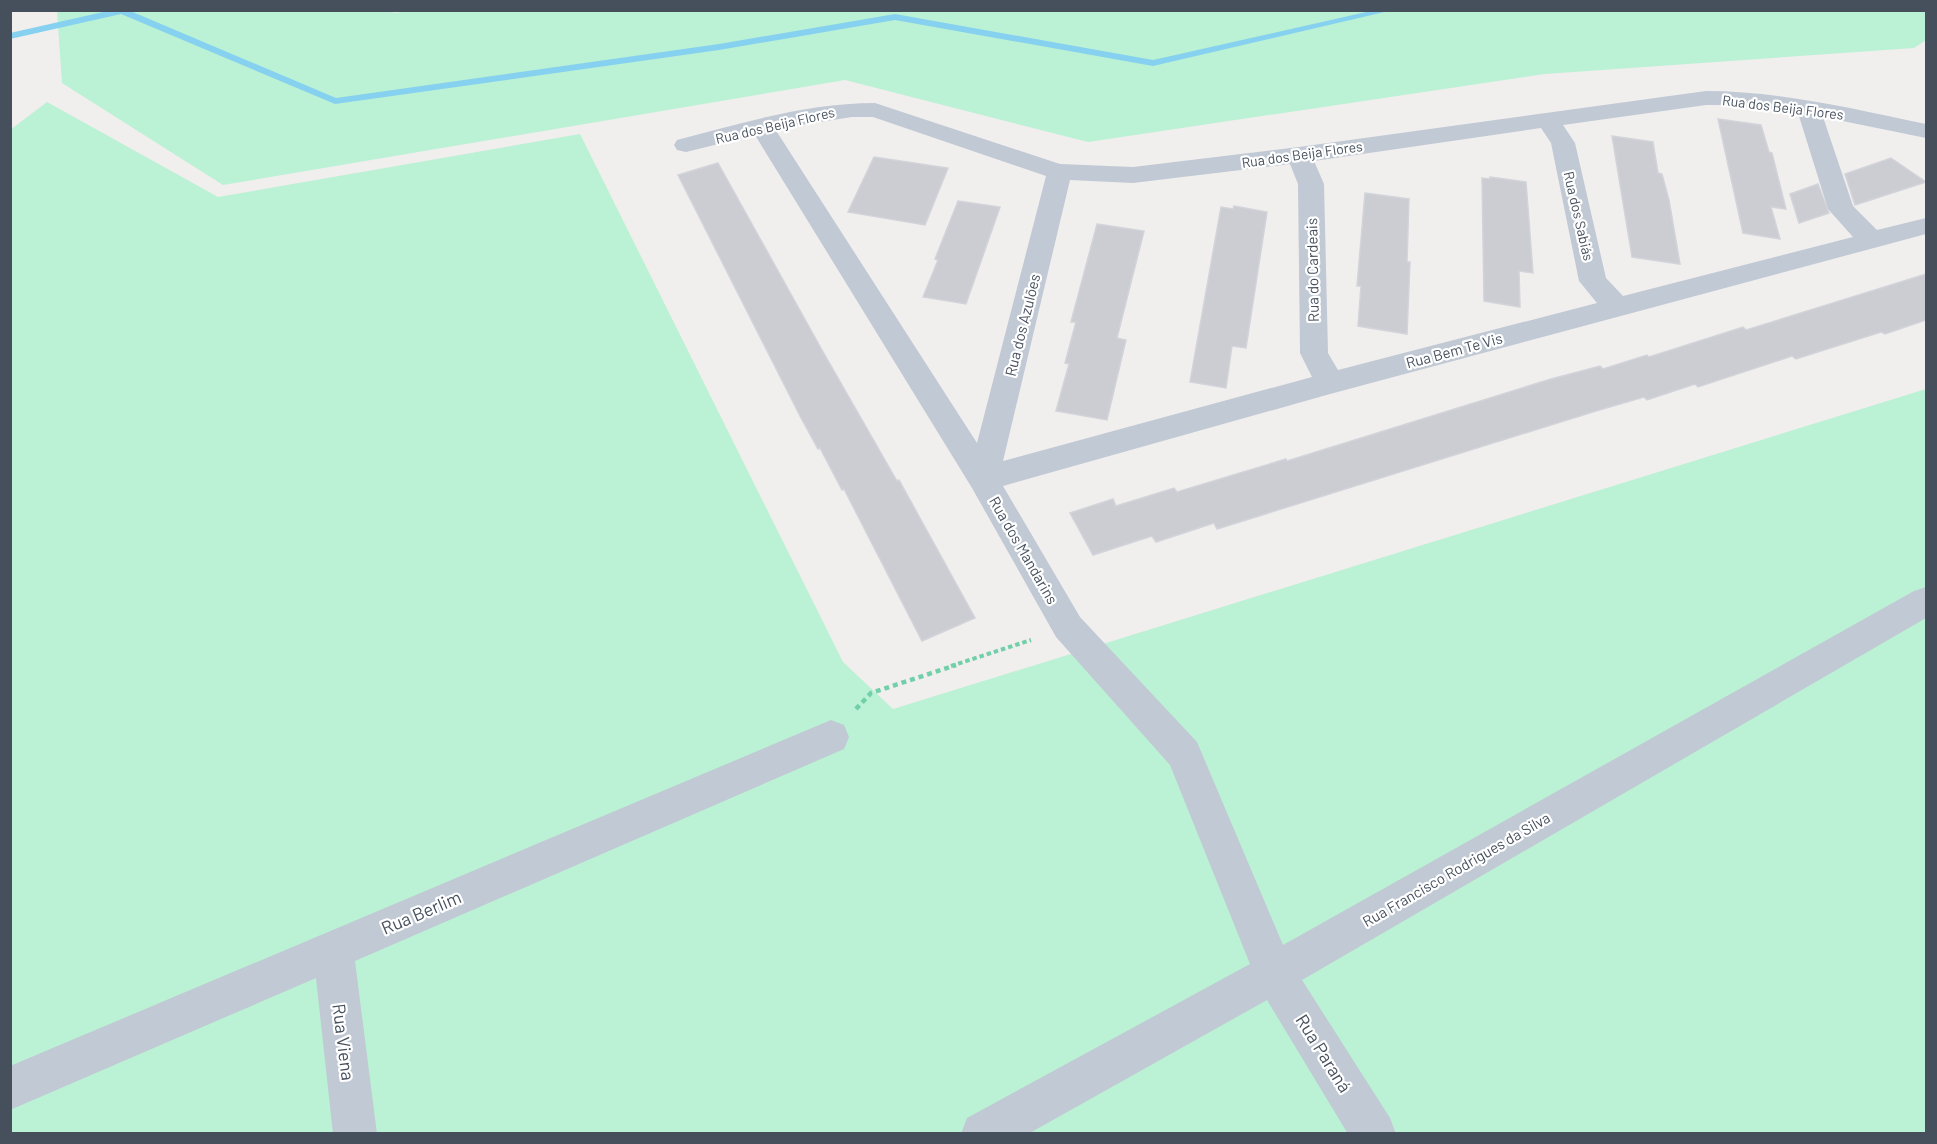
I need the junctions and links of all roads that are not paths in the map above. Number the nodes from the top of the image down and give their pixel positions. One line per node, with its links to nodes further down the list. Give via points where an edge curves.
1 (1808, 107): 2 (street, Rua dos Beija Flores, via 1706,98); 4 (street, Rua dos Beija Flores); 9 (street, via 1841,209)
2 (1548, 120): 6 (street, Rua dos Beija Flores); 10 (street, Rua dos Sabiás, via 1563,143 1593,281)
3 (762, 127): 5 (street, Rua dos Beija Flores); 7 (street, Rua dos Beija Flores, via 832,111 875,110); 12 (street, Rua dos Mandarins)
4 (1926, 131)
5 (686, 145)
6 (1299, 155): 7 (street, Rua dos Beija Flores, via 1133,175); 11 (street, Rua do Cardeais, via 1311,184 1314,353)
7 (1060, 172): 12 (street, Rua dos Azulões)
8 (1926, 226): 9 (street, Rua Bem Te Vis)
9 (1871, 240): 10 (street, Rua Bem Te Vis)
10 (1617, 307): 11 (street, Rua Bem Te Vis)
11 (1330, 383): 12 (street, Rua Bem Te Vis)
12 (983, 479): 16 (street, Rua dos Mandarins, via 1068,627 1184,754)
13 (1926, 601): 16 (street, Rua Francisco Rodrigues da Silva)
14 (831, 737): 15 (street, Rua Berlim)
15 (333, 950): 17 (street, Rua Berlim); 18 (street, Rua Viena)
16 (1274, 973): 19 (street, Rua Francisco Rodrigues da Silva); 20 (street, Rua Paraná)
17 (10, 1089)
18 (355, 1134)
19 (983, 1134)
20 (1374, 1134)

